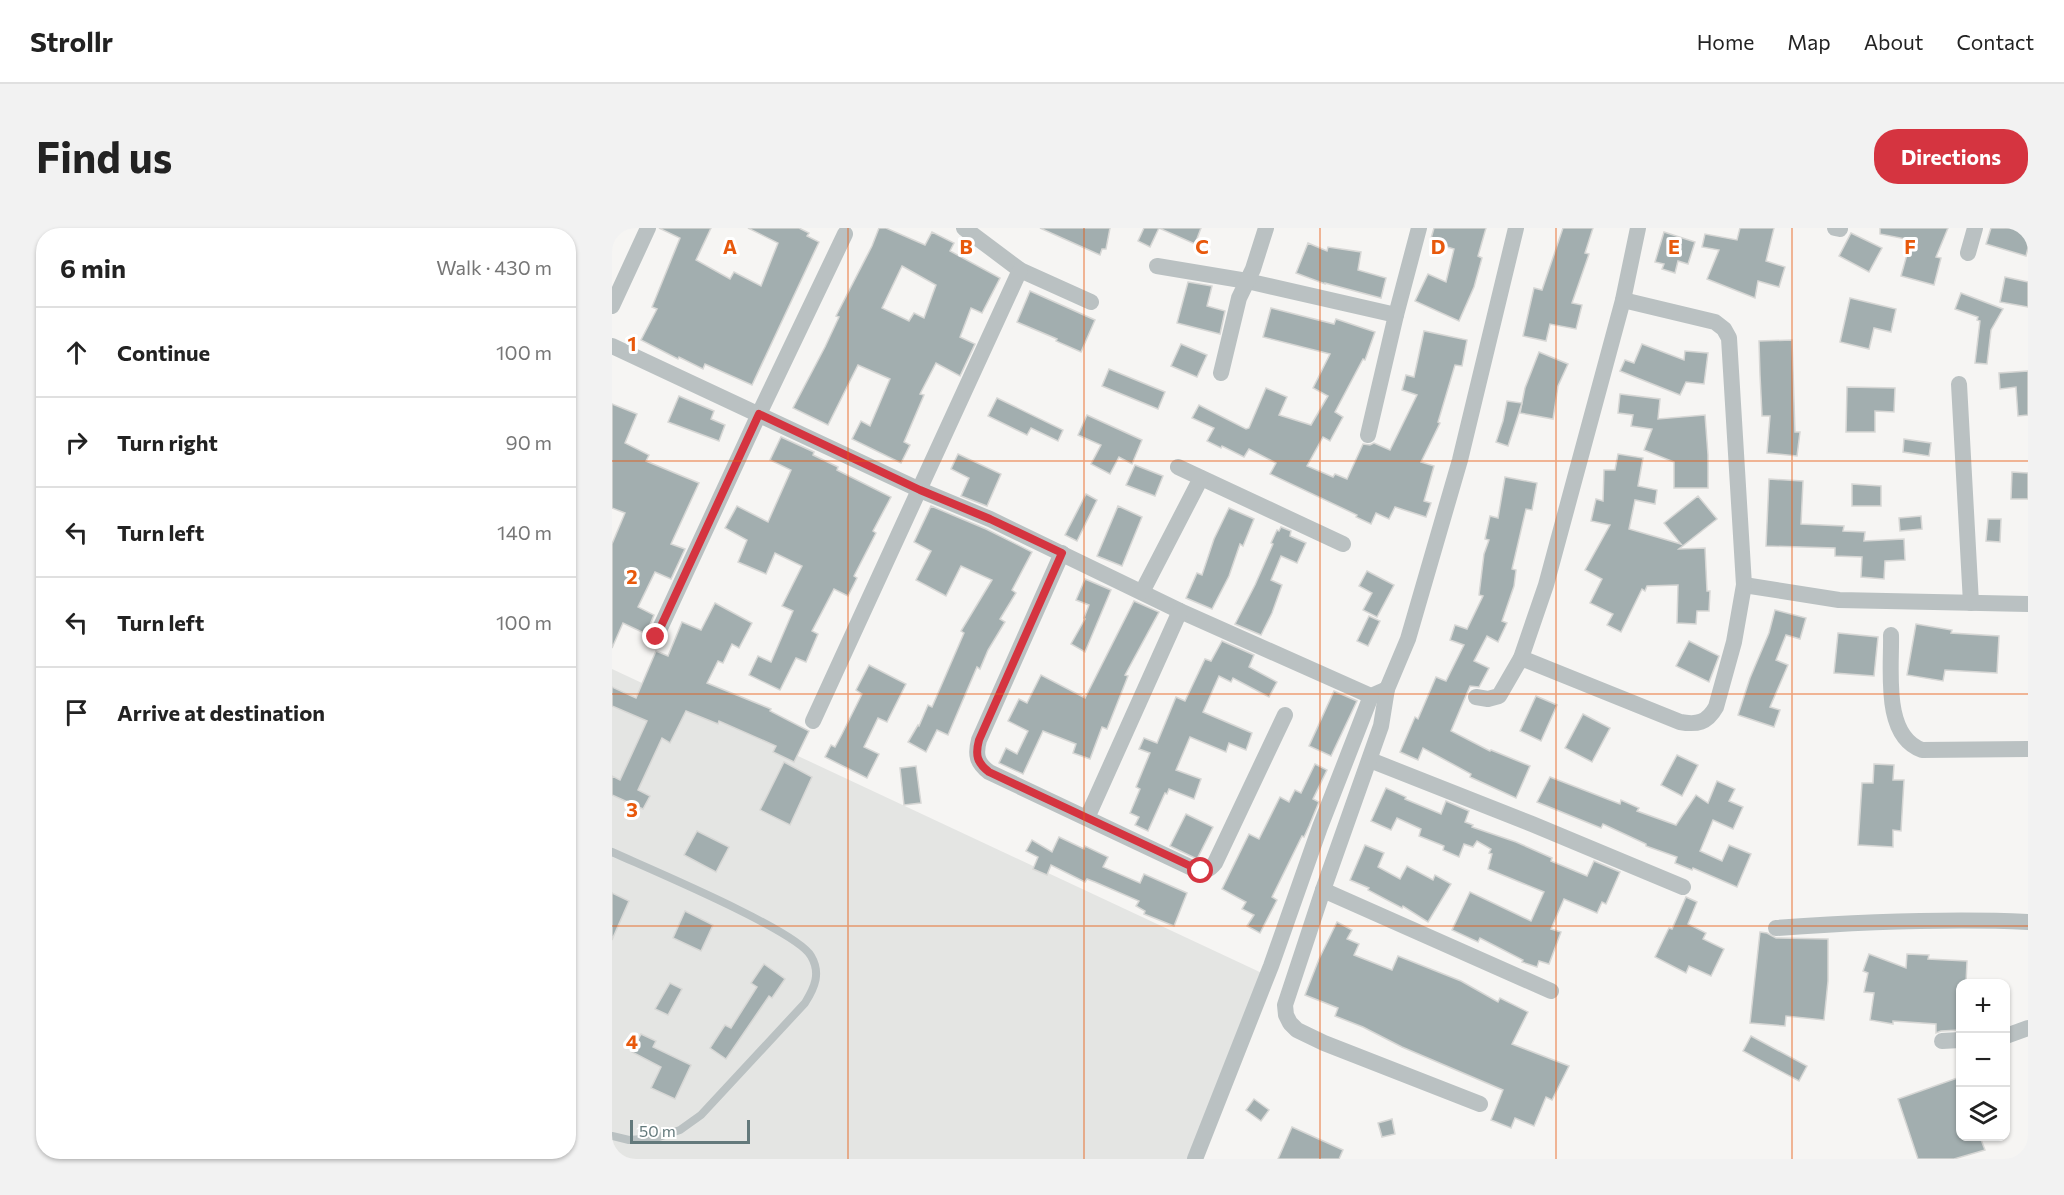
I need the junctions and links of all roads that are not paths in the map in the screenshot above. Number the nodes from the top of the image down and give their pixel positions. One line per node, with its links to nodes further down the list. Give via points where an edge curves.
1 (648, 228): 15 (street)
2 (964, 228): 11 (street)
3 (1266, 228): 12 (street)
4 (1419, 228): 16 (street)
5 (1516, 228): 35 (street, via 1460,460 1408,639)
6 (1638, 228): 13 (street)
7 (1975, 228): 9 (street)
8 (845, 234): 20 (street)
9 (1968, 253)
10 (1157, 266): 12 (street)
11 (1020, 270): 14 (street); 24 (street)
12 (1247, 281): 16 (street); 18 (street, via 1239,298)
13 (1623, 300): 27 (street, via 1714,322 1724,328 1729,338); 34 (street, via 1546,585)
14 (1091, 302)
15 (612, 306)
16 (1396, 315): 21 (street)
17 (612, 346): 20 (street)
18 (1221, 373)
19 (1959, 384): 29 (street)
20 (759, 414): 24 (street); 33 (street)
21 (1368, 435)
22 (1178, 467): 23 (street)
23 (1201, 478): 25 (street); 28 (street)
24 (920, 490): 26 (street); 39 (street)
25 (1343, 544)
26 (1062, 553): 28 (street); 42 (street, via 976,753 980,765 989,772)
27 (1744, 585): 29 (street, via 1839,600); 34 (street, via 1734,642 1716,707 1712,716 1701,723 1680,722)
28 (1142, 592): 31 (street)
29 (1971, 603): 30 (street)
30 (2028, 604)
31 (1180, 611): 36 (street); 42 (street)
32 (1891, 634): 40 (street, via 1895,717 1912,747)
33 (656, 637)
34 (1521, 658): 37 (street, via 1499,696)
35 (1388, 688): 36 (street); 41 (street)
36 (1371, 696): 55 (street)
37 (1476, 697)
38 (1285, 715): 42 (street, via 1211,869 1194,869)
39 (813, 721)
40 (2028, 749)
41 (1370, 760): 44 (street); 45 (street)
42 (1087, 818)
43 (612, 852): 54 (lane, via 754,918 800,944 817,969 815,986 805,1003 701,1115 680,1130 656,1138 630,1140)
44 (1683, 887)
45 (1323, 890): 48 (street); 53 (street, via 1285,1005 1290,1023 1324,1043)
46 (2028, 922): 47 (street, via 1891,921)
47 (1776, 928)
48 (1551, 991)
49 (2028, 1028): 50 (street)
50 (2010, 1035)
51 (1956, 1040): 52 (street)
52 (1942, 1041)
53 (1480, 1104)
54 (612, 1136)
55 (1195, 1159)

